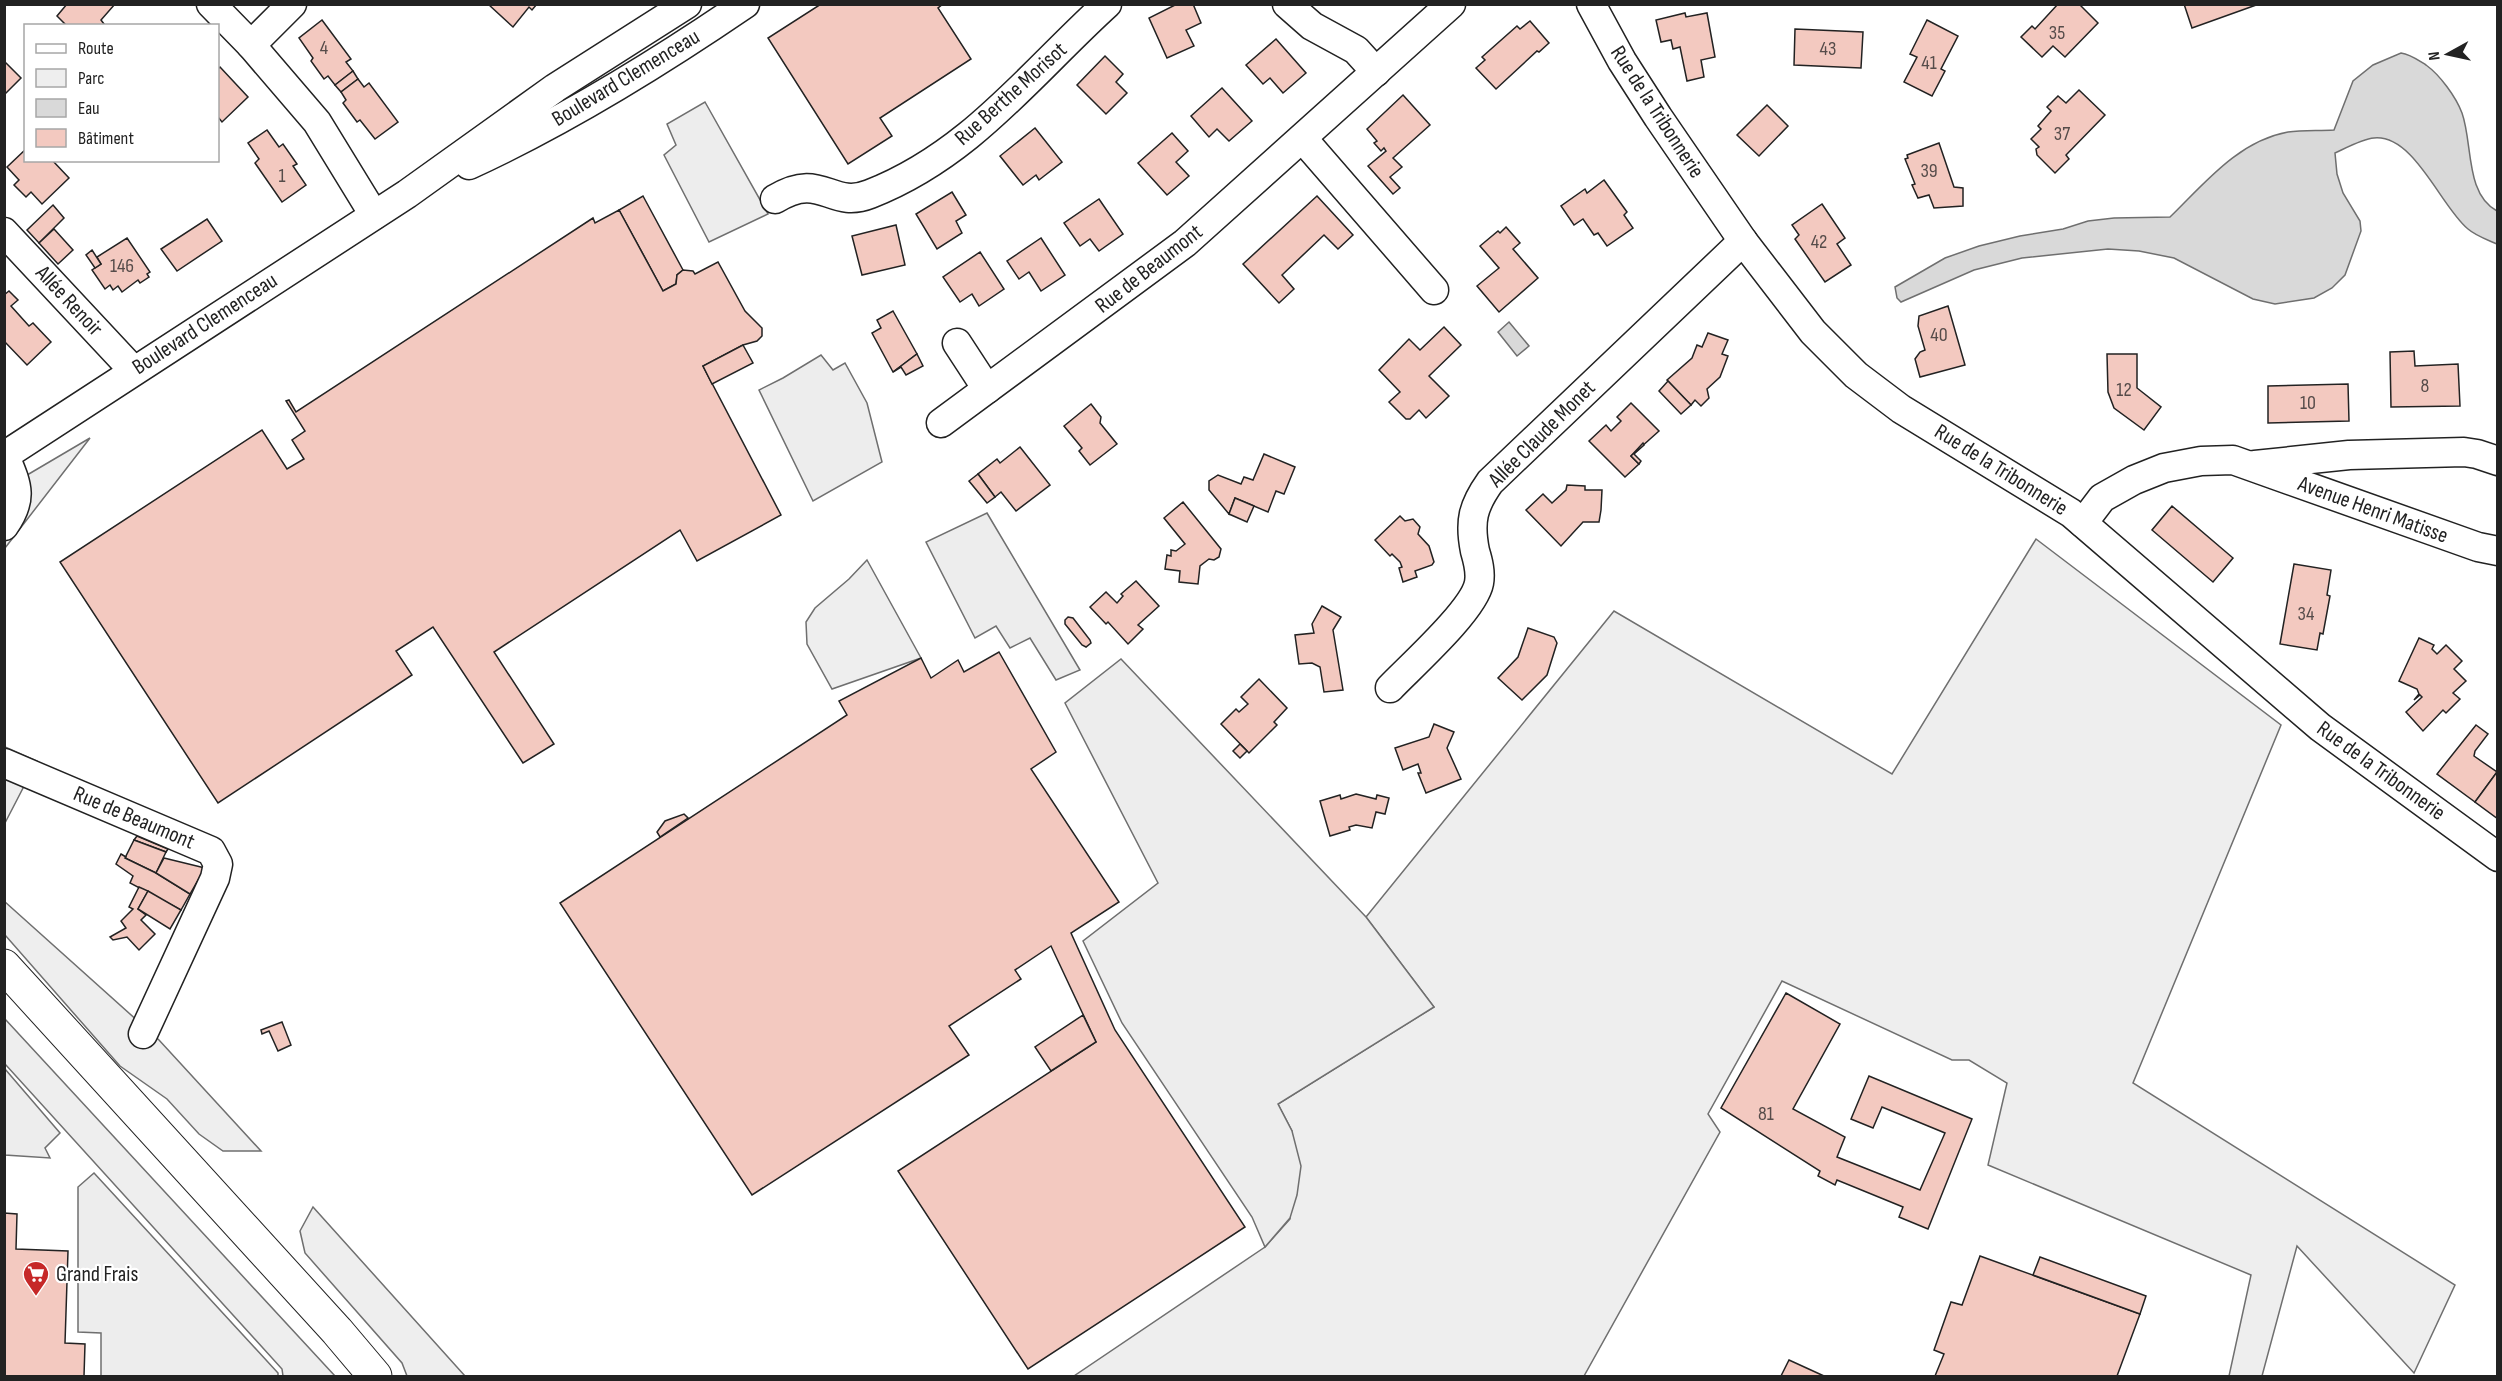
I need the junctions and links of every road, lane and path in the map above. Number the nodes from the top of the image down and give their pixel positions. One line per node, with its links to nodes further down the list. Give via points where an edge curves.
1 (211, 4): 9 (street)
2 (292, 4): 9 (street)
3 (687, 4): 12 (street, Boulevard Clemenceau, via 555,88)
4 (745, 4): 12 (street, Boulevard Clemenceau, via 530,137)
5 (1107, 4): 13 (street, Rue Berthe Morisot, via 995,115 916,171 859,198 840,197 803,186)
6 (1287, 4): 10 (street, via 1312,26 1356,50)
7 (1450, 4): 10 (street, Rue de Beaumont)
8 (1591, 4): 16 (street, Rue de la Tribonnerie, via 1638,87)
9 (251, 45): 14 (street, via 317,122)
10 (1376, 72): 11 (street, Rue de Beaumont)
11 (1302, 138): 17 (street); 20 (street, Rue de Beaumont, via 1167,257)
12 (407, 194): 14 (street, Boulevard Clemenceau)
13 (775, 198)
14 (374, 215): 19 (street, Boulevard Clemenceau)
15 (4, 232): 19 (street, Allée Renoir)
16 (1743, 241): 25 (street, Rue de la Tribonnerie, via 1813,332 1856,375 1901,409); 28 (street, Allée Claude Monet, via 1490,482 1472,519 1479,573 1476,592 1464,611)
17 (1434, 290)
18 (957, 343): 20 (street)
19 (133, 370): 22 (street, Boulevard Clemenceau)
20 (987, 388): 21 (street, Rue de Beaumont)
21 (941, 423)
22 (5, 456): 26 (street, via 15,480 17,501)
23 (2498, 461): 24 (street, Avenue Henri Matisse, via 2464,452 2349,456)
24 (2248, 466): 25 (street, Avenue Henri Matisse, via 2233,460 2201,460 2164,468 2102,498); 27 (street, Avenue Henri Matisse)
25 (2083, 523): 30 (street, Rue de la Tribonnerie, via 2320,727)
26 (4, 526)
27 (2498, 551)
28 (1390, 688)
29 (4, 763): 32 (street, Rue de Beaumont, via 212,851 218,864 215,878)
30 (2498, 857)
31 (4, 966): 33 (highway)
32 (143, 1034)
33 (375, 1377)

